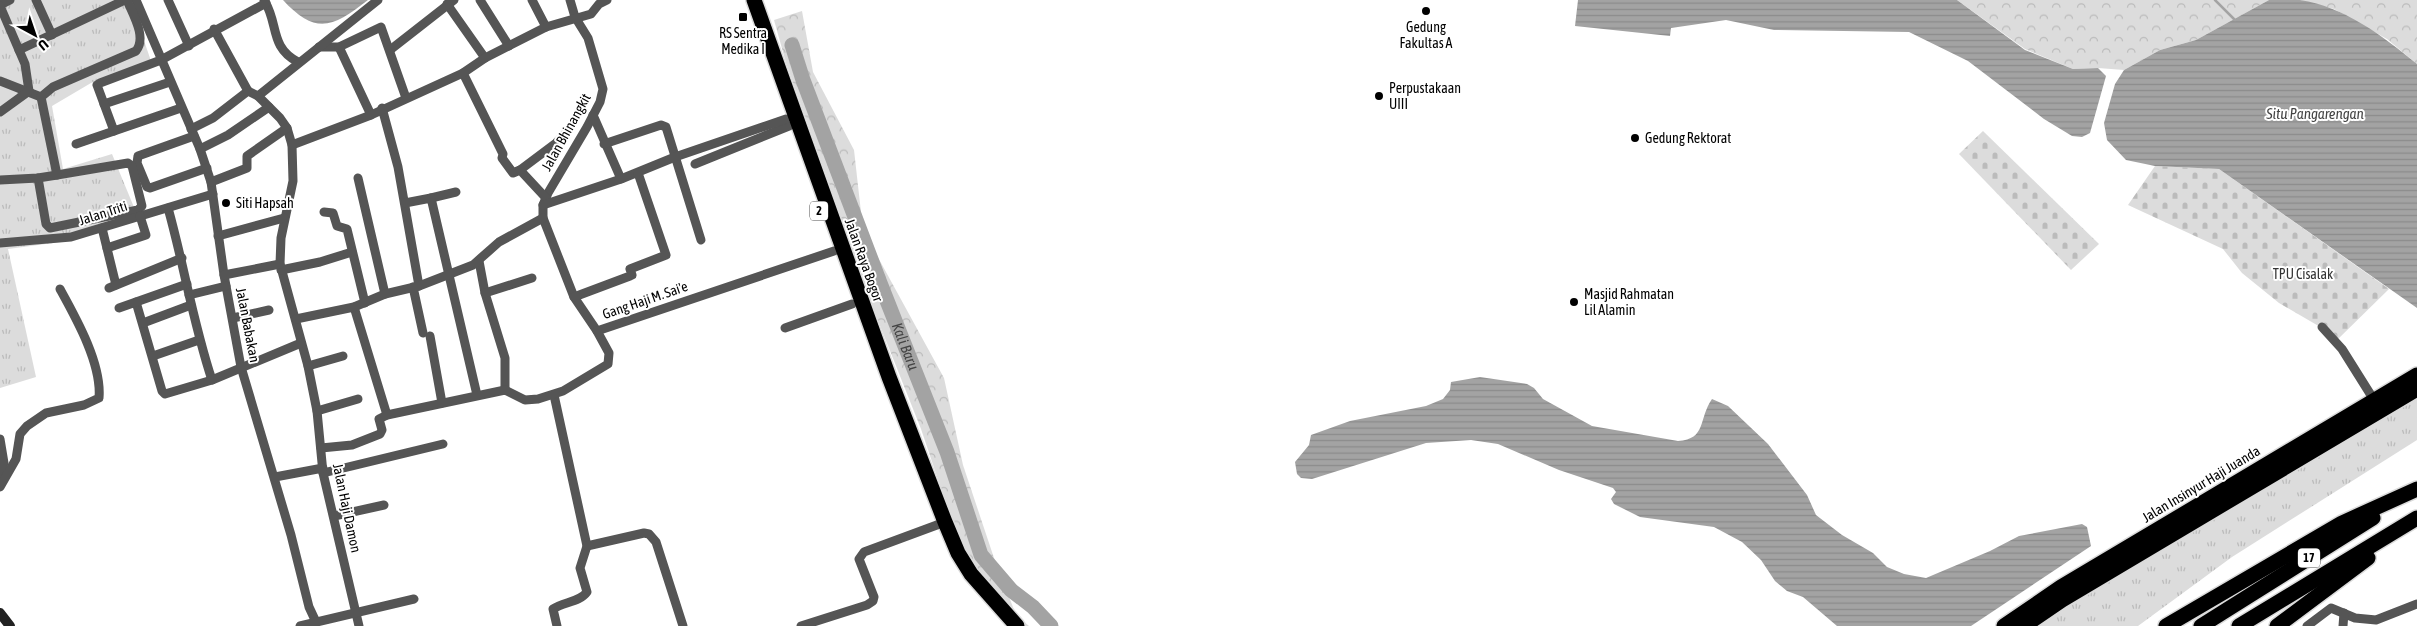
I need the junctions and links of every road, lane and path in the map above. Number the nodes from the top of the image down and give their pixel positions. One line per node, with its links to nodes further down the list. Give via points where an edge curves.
1 (10, 0): 15 (street)
2 (36, 0): 19 (street)
3 (126, 0): 19 (street); 35 (street, via 141,38 136,51 53,88)
4 (136, 0): 27 (street, Jalan Babakan)
5 (168, 0): 20 (street)
6 (378, 0): 22 (street)
7 (480, 0): 21 (street)
8 (532, 0): 17 (street)
9 (570, 0): 16 (street, Jalan Bhinangkit)
10 (744, 0): 44 (highway, Jalan Raya Bogor / 2)
11 (754, 0): 105 (highway, Jalan Raya Bogor / 2)
12 (265, 1): 18 (street); 28 (street, via 280,47 287,57)
13 (601, 1): 16 (street, via 593,13)
14 (450, 2): 25 (street); 26 (street)
15 (0, 5): 24 (street)
16 (575, 17): 17 (street); 43 (street, Jalan Bhinangkit, via 588,38 603,88)
17 (546, 27): 21 (street)
18 (214, 29): 20 (street); 33 (street)
19 (52, 35): 24 (street)
20 (189, 46): 27 (street)
21 (509, 46): 26 (street)
22 (319, 47): 23 (street); 28 (street)
23 (339, 47): 25 (street, via 381,27); 42 (street)
24 (19, 50): 32 (street, via 25,64)
25 (390, 50): 36 (street)
26 (485, 58): 29 (street)
27 (161, 60): 31 (street, Jalan Babakan); 37 (street, via 98,84)
28 (298, 62): 34 (street)
29 (463, 73): 36 (street); 56 (street, via 503,154 502,158 513,173)
30 (0, 81): 32 (street)
31 (170, 82): 37 (street); 39 (street, Jalan Babakan)
32 (29, 91): 35 (street); 41 (street)
33 (248, 91): 34 (street); 48 (street)
34 (258, 96): 38 (street)
35 (41, 97): 58 (street)
36 (406, 98): 40 (street)
37 (104, 104): 47 (street)
38 (269, 107): 45 (street); 52 (street, via 228,135)
39 (181, 108): 47 (street); 48 (street, Jalan Babakan)
40 (382, 108): 42 (street); 68 (street)
41 (0, 112)
42 (371, 115): 50 (street)
43 (593, 116): 51 (street); 67 (street, Jalan Bhinangkit)
44 (787, 122): 53 (street); 54 (street); 79 (highway, Jalan Raya Bogor / 2)
45 (287, 128): 50 (street); 63 (street, via 247,156 247,168)
46 (569, 130): 56 (street)
47 (114, 131): 49 (street)
48 (193, 132): 52 (street, Jalan Babakan); 55 (street, via 138,156 136,159 145,184 150,188)
49 (76, 144)
50 (292, 144): 72 (street, via 293,181)
51 (604, 144): 53 (street, via 664,126); 61 (street)
52 (200, 149): 55 (street, Jalan Babakan)
53 (675, 157): 57 (street); 76 (street)
54 (695, 164)
55 (207, 168): 63 (street, Jalan Babakan)
56 (520, 170): 67 (street)
57 (638, 173): 61 (street); 94 (street, via 666,255 630,269 630,276)
58 (57, 175): 59 (street); 59 (street, via 128,163 132,166 142,206 138,210 50,228 46,224)
59 (38, 178): 62 (street)
60 (358, 178): 92 (street)
61 (621, 179): 67 (street)
62 (0, 180)
63 (212, 182): 65 (street, Jalan Babakan)
64 (456, 192): 66 (street)
65 (212, 194): 69 (street, Jalan Triti); 75 (street, Jalan Babakan)
66 (431, 198): 68 (street); 84 (street)
67 (545, 201): 73 (street)
68 (405, 203): 89 (street)
69 (168, 208): 71 (street, Jalan Triti); 81 (street)
70 (324, 212): 80 (street, via 333,212 338,227 347,229)
71 (140, 216): 74 (street, Jalan Triti); 78 (street, via 146,236)
72 (284, 218): 75 (street); 83 (street)
73 (542, 218): 82 (street, via 499,242); 94 (street, Gang Haji M. Sai'e)
74 (102, 228): 77 (street, Jalan Triti, via 53,240); 78 (street)
75 (218, 236): 85 (street, Jalan Babakan)
76 (701, 240)
77 (0, 244)
78 (107, 248): 81 (street, via 113,286)
79 (834, 251): 97 (highway, Jalan Raya Bogor / 2); 108 (street, Gang Haji M. Sai'e)
80 (352, 252): 83 (street, via 320,262); 96 (street)
81 (182, 258): 87 (street)
82 (479, 261): 84 (street); 91 (street)
83 (281, 267): 85 (street); 103 (street)
84 (448, 273): 89 (street); 119 (street)
85 (224, 275): 88 (street, Jalan Babakan)
86 (532, 278): 91 (street)
87 (187, 284): 93 (street); 95 (street)
88 (226, 286): 93 (street); 102 (street, Jalan Babakan)
89 (416, 286): 92 (street); 123 (street)
90 (60, 289): 133 (street, via 88,346 98,379 99,398 46,414 27,426 20,434 16,459)
91 (485, 293): 118 (street, via 505,358)
92 (385, 294): 96 (street)
93 (189, 295): 98 (street)
94 (574, 297): 108 (street, Gang Haji M. Sai'e)
95 (136, 302): 100 (street); 104 (street)
96 (365, 302): 99 (street)
97 (852, 304): 105 (highway, Jalan Raya Bogor / 2); 107 (street)
98 (191, 305): 104 (street); 109 (street)
99 (354, 307): 103 (street); 125 (street)
100 (119, 308)
101 (269, 310): 102 (street)
102 (233, 318): 114 (street, Jalan Babakan)
103 (296, 319): 110 (street)
104 (143, 323): 111 (street)
105 (866, 326): 138 (highway, Jalan Raya Bogor / 2)
106 (2322, 327): 122 (street, via 2342,349)
107 (785, 328)
108 (597, 331): 120 (street, via 609,353 608,364)
109 (199, 340): 111 (street); 116 (street)
110 (301, 343): 113 (street); 114 (street)
111 (152, 356): 116 (street, via 165,394)
112 (343, 356): 113 (street)
113 (308, 366): 124 (street, Jalan Haji Damon)
114 (241, 367): 116 (street); 132 (street, Jalan Babakan)
115 (2417, 375): 122 (highway, Jalan Insinyur Haji Juanda)
116 (212, 380)
117 (2417, 389): 129 (highway, Jalan Insinyur Haji Juanda)
118 (506, 390): 119 (street); 120 (street, via 525,400)
119 (477, 395): 123 (street)
120 (554, 395): 139 (street)
121 (358, 399): 124 (street)
122 (2374, 400): 129 (highway, Jalan Insinyur Haji Juanda)
123 (442, 403): 125 (street)
124 (317, 411): 128 (street, Jalan Haji Damon)
125 (387, 414): 128 (street, via 379,419 380,434 352,445)
126 (0, 439): 131 (street, via 4,463)
127 (443, 444): 130 (street)
128 (321, 448): 130 (street, Jalan Haji Damon)
129 (2302, 449): 154 (highway, Jalan Insinyur Haji Juanda, via 2061,588); 155 (highway, Jalan Insinyur Haji Juanda)
130 (323, 470): 132 (street); 136 (street, Jalan Haji Damon)
131 (0, 474)
132 (275, 477): 145 (street, Jalan Babakan, via 309,607)
133 (0, 487)
134 (2417, 490): 156 (highway, via 2342,523); 157 (highway, 17)
135 (384, 505): 136 (street)
136 (334, 516): 142 (street, Jalan Haji Damon)
137 (2417, 519): 158 (highway, 17); 159 (highway)
138 (941, 524): 151 (street, via 860,554 874,598 871,603); 152 (highway, Jalan Raya Bogor / 2, via 956,568); 153 (highway, Jalan Raya Bogor / 2, via 970,574)
139 (587, 546): 149 (street, via 580,568 587,592 553,609); 150 (street, via 644,533 653,537)
140 (414, 599): 142 (street)
141 (2417, 604): 144 (street, via 2376,620 2355,618)
142 (356, 611): 145 (street); 148 (street, Jalan Haji Damon)
143 (0, 613): 146 (main road)
144 (2344, 613): 160 (street, via 2332,608); 161 (street)
145 (316, 622): 147 (street)
146 (10, 626)
147 (300, 626)
148 (360, 626)
149 (557, 626)
150 (683, 626)
151 (801, 626)
152 (1004, 626)
153 (1017, 626)
154 (2004, 626)
155 (2024, 626)
156 (2166, 626)
157 (2201, 626)
158 (2239, 626)
159 (2277, 626)
160 (2307, 626)
161 (2343, 626)

